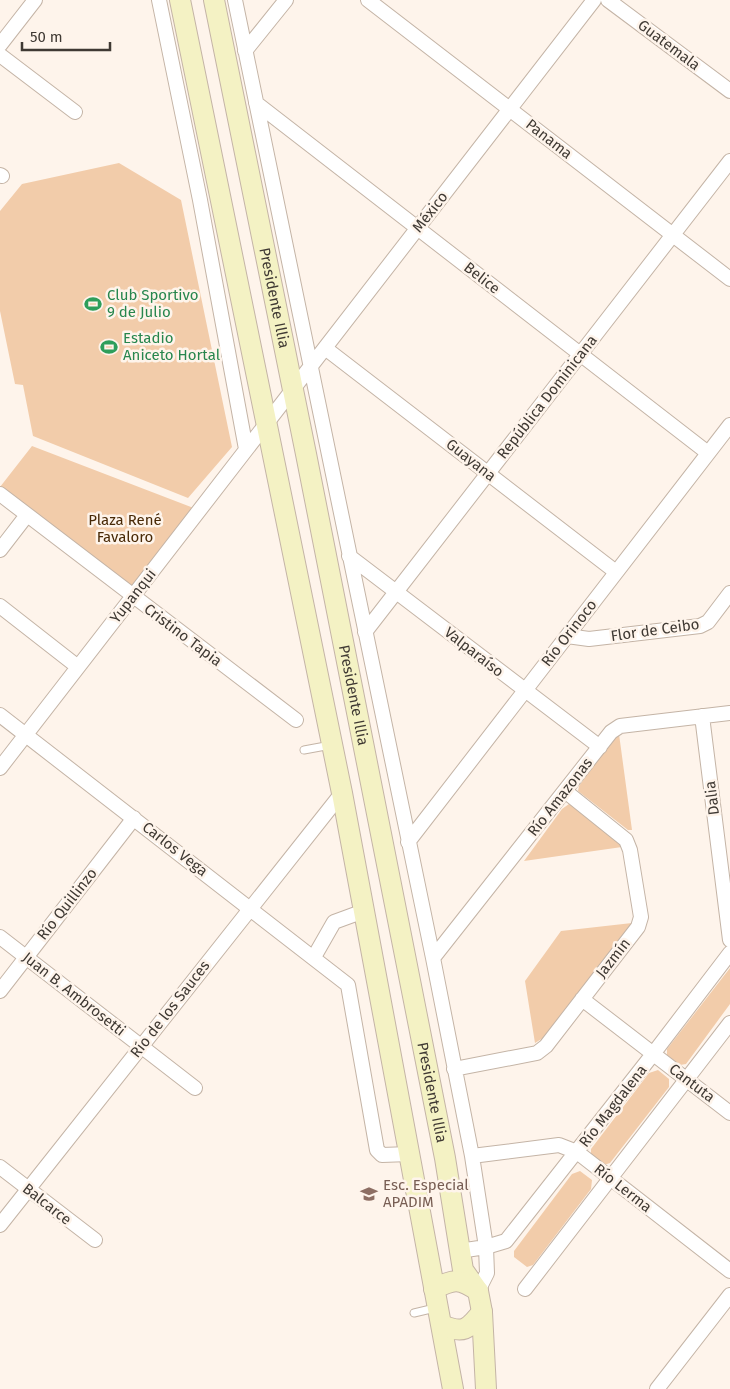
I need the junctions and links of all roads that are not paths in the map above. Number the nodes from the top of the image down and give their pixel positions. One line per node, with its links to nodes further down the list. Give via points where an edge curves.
1 (35, 0): 10 (street)
2 (158, 0): 18 (street)
3 (180, 0): 18 (main road, Presidente Illia)
4 (214, 0): 25 (main road, Presidente Illia)
5 (235, 0): 11 (street)
6 (286, 0): 11 (street)
7 (368, 0): 15 (street, Panama)
8 (594, 0): 15 (street, México)
9 (608, 0): 13 (street, Guatemala)
10 (0, 45)
11 (245, 51): 14 (street)
12 (0, 56): 16 (street)
13 (730, 91)
14 (256, 103): 19 (street, Belice); 24 (street)
15 (509, 109): 19 (street, México); 20 (street, Panama)
16 (75, 112)
17 (730, 161): 20 (street, República Dominicana)
18 (210, 198): 26 (main road, Presidente Illia); 28 (street)
19 (418, 228): 22 (street, México); 23 (street, Belice)
20 (673, 235): 21 (street, Panama); 23 (street, República Dominicana)
21 (730, 279)
22 (325, 348): 24 (street, México); 30 (street, Guayana)
23 (580, 354): 29 (street, Belice); 30 (street, República Dominicana)
24 (310, 367): 25 (street, México); 34 (street)
25 (293, 391): 26 (street, México); 83 (main road, Presidente Illia, via 445,1158)
26 (266, 425): 28 (street, Yupanqui); 49 (main road, Presidente Illia)
27 (730, 425): 29 (street, Río Orinoco)
28 (246, 448): 38 (street, Yupanqui)
29 (708, 453): 35 (street, Río Orinoco)
30 (488, 473): 35 (street, Guayana); 36 (street, República Dominicana)
31 (0, 494): 32 (street, Cristino Tapia)
32 (28, 515): 33 (street); 38 (street, Cristino Tapia)
33 (0, 550)
34 (349, 556): 36 (street, Valparaíso); 40 (street)
35 (616, 572): 41 (street, Río Orinoco)
36 (396, 592): 40 (street, República Dominicana); 43 (street, Valparaíso)
37 (730, 593): 41 (street, Flor de Ceibo, via 708,622 700,626 589,639)
38 (133, 596): 42 (street, Yupanqui); 47 (street, Cristino Tapia)
39 (0, 606): 42 (street)
40 (365, 632): 56 (street)
41 (567, 636): 43 (street, Río Orinoco)
42 (78, 667): 48 (street, Yupanqui)
43 (525, 691): 50 (street, Valparaíso); 56 (street, Río Orinoco)
44 (730, 713): 46 (street, Río Amazonas)
45 (0, 715): 48 (street, Carlos Vega)
46 (702, 716): 50 (street, Río Amazonas, via 620,726); 60 (street, Dalia)
47 (296, 720)
48 (26, 735): 52 (street, Yupanqui); 55 (street, Carlos Vega)
49 (332, 745): 51 (lane); 54 (main road, Presidente Illia)
50 (600, 747): 53 (street, Río Amazonas)
51 (304, 750)
52 (0, 768)
53 (565, 791): 64 (street, Río Amazonas); 66 (street, Jazmín, via 626,840 641,917 638,927)
54 (342, 793): 57 (street, Río de los Sauces); 58 (main road, Presidente Illia)
55 (134, 818): 57 (street, Carlos Vega); 62 (street, Río Quillinzo)
56 (408, 842): 64 (street)
57 (250, 908): 63 (street, Carlos Vega); 68 (street, Río de los Sauces)
58 (364, 911): 63 (street, via 334,922); 75 (main road, Presidente Illia)
59 (0, 937): 62 (street, Juan B. Ambrosetti)
60 (730, 940)
61 (730, 952): 69 (street, Río Magdalena)
62 (26, 957): 65 (street, Río Quillinzo); 68 (street, Juan B. Ambrosetti)
63 (314, 957): 75 (street, Carlos Vega, via 348,985 377,1150 382,1155)
64 (433, 958): 70 (street)
65 (0, 991)
66 (582, 999): 69 (street, Cantuta); 70 (street, Jazmín, via 537,1053)
67 (730, 1023): 71 (street)
68 (141, 1046): 72 (street, Juan B. Ambrosetti); 79 (street, Río de los Sauces)
69 (654, 1054): 71 (street, Cantuta); 74 (street, Río Magdalena)
70 (454, 1069): 76 (street)
71 (687, 1080): 73 (street, Cantuta); 78 (street)
72 (195, 1088)
73 (730, 1113)
74 (577, 1152): 76 (street, Río Lerma, via 559,1145); 78 (street, Río Lerma); 82 (street, Río Magdalena, via 506,1241)
75 (409, 1154): 88 (main road, Presidente Illia)
76 (472, 1156): 82 (street)
77 (0, 1167): 79 (street, Balcarce)
78 (610, 1178): 84 (street, Río Lerma); 85 (street)
79 (28, 1189): 80 (street, Río de los Sauces); 81 (street, Balcarce)
80 (0, 1225)
81 (95, 1240)
82 (486, 1247): 83 (street, Río Magdalena); 86 (street, via 487,1273)
83 (459, 1251): 86 (main road, Presidente Illia, via 463,1270)
84 (730, 1271)
85 (524, 1288)
86 (478, 1291): 88 (main road, via 458,1280 448,1282); 89 (main road, Presidente Illia)
87 (730, 1295): 93 (street)
88 (438, 1307): 89 (main road, via 452,1330 471,1327); 90 (lane); 91 (main road, Presidente Illia)
89 (482, 1312): 92 (main road, Presidente Illia)
90 (414, 1313)
91 (453, 1389)
92 (486, 1389)
93 (657, 1389)

